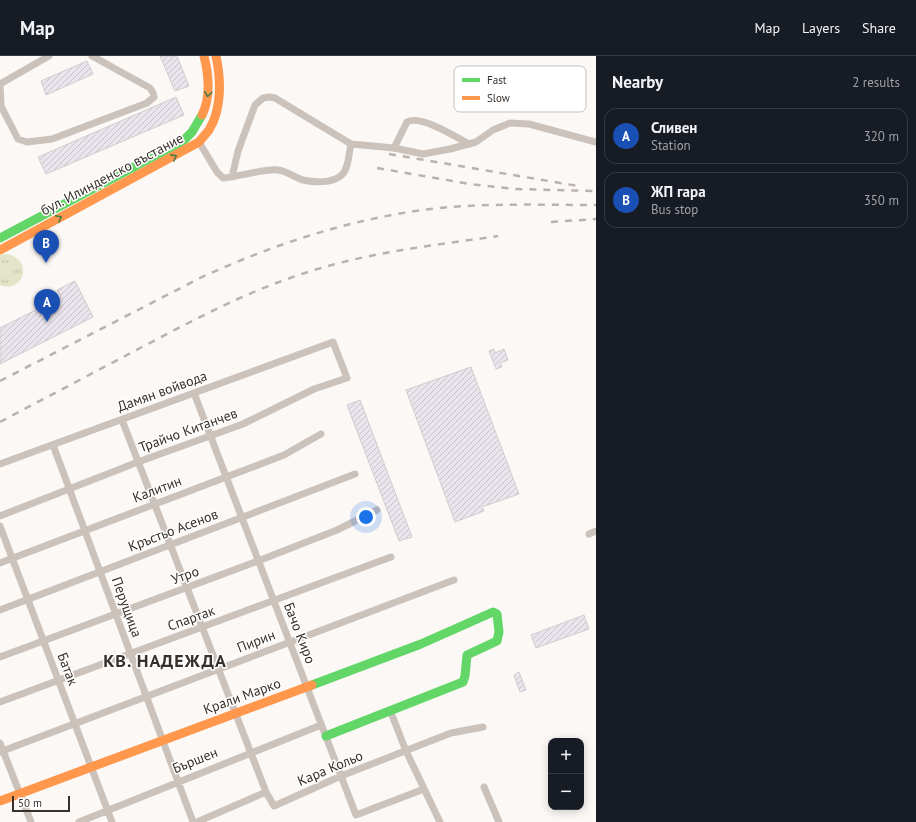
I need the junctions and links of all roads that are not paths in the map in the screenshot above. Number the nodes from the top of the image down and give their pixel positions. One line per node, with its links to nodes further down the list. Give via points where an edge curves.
1 (50, 56): 5 (street, via 0,84)
2 (92, 56): 5 (street, via 150,88 154,97 147,103 52,139 27,142 18,139)
3 (204, 56): 12 (street, бул. Илинденско въстание, one-way to 12, via 208,73 208,100 193,133 184,141)
4 (216, 56): 6 (street, бул. Илинденско въстание, via 219,92 216,111 209,130)
5 (1, 106)
6 (199, 142): 11 (street, via 217,172 223,178); 13 (street, бул. Илинденско въстание, one-way to 6)
7 (596, 142): 9 (street, via 529,124 510,123)
8 (351, 144): 10 (street); 11 (street, via 346,169 340,178 330,181 303,180 277,170); 11 (street, via 275,98 263,98 255,105 238,151)
9 (469, 144): 10 (street, via 422,154); 10 (street, via 443,130 415,120 407,122)
10 (394, 148)
11 (232, 177)
12 (0, 238)
13 (0, 250)
14 (333, 342): 15 (street, Дамян войвода); 18 (street, Трайчо Китанчев, via 347,378 314,389 243,424)
15 (194, 393): 16 (street, Дамян войвода); 18 (street, Бачо Киро)
16 (122, 420): 19 (street, Дамян войвода); 20 (street)
17 (321, 434): 23 (street, Калитин, via 284,455)
18 (210, 436): 20 (street, Трайчо Китанчев); 23 (street, Бачо Киро)
19 (53, 445): 21 (street, Дамян войвода); 24 (street, Перущица)
20 (138, 462): 24 (street, Трайчо Китанчев); 25 (street)
21 (0, 464)
22 (355, 474): 28 (street, Кръстьо Асенов)
23 (226, 477): 25 (street, Калитин); 28 (street, Бачо Киро)
24 (69, 488): 27 (street, Трайчо Китанчев); 30 (street, Перущица)
25 (154, 504): 30 (street, Калитин); 31 (street)
26 (377, 510): 34 (street, Утро, via 337,530)
27 (0, 516)
28 (242, 518): 31 (street, Кръстьо Асенов); 34 (street, Бачо Киро)
29 (0, 526): 33 (street, Батак)
30 (85, 531): 33 (street, Калитин); 36 (street, Перущица)
31 (170, 545): 36 (street, Кръстьо Асенов); 38 (street)
32 (391, 557): 40 (street, Спартак)
33 (12, 559): 35 (street, Калитин); 39 (street, Батак)
34 (258, 561): 38 (street, Утро); 40 (street, Бачо Киро)
35 (0, 563)
36 (100, 572): 39 (street, Кръстьо Асенов); 42 (street, Перущица)
37 (454, 580): 45 (street, Пирин)
38 (187, 588): 42 (street, Утро); 43 (street)
39 (28, 600): 41 (street, Кръстьо Асенов); 44 (street, Батак)
40 (274, 601): 43 (street, Спартак); 45 (street, Бачо Киро)
41 (0, 610)
42 (115, 614): 44 (street, Утро); 46 (street, Перущица)
43 (202, 627): 46 (street, Спартак); 48 (street)
44 (43, 640): 47 (street, Утро); 49 (street, Батак)
45 (290, 643): 48 (street, Пирин); 50 (street, Бачо Киро)
46 (130, 654): 49 (street, Спартак); 51 (street, Перущица)
47 (0, 657)
48 (219, 670): 51 (street, Пирин); 54 (street)
49 (59, 680): 52 (street, Спартак); 55 (street, Батак)
50 (307, 687): 53 (street, Крали Марко, via 421,644 493,612 497,614 499,637 497,641 467,655 463,682); 54 (street, Крали Марко); 56 (street, Бачо Киро)
51 (146, 697): 55 (street, Пирин); 59 (street, Перущица)
52 (0, 702)
53 (390, 710): 58 (street); 62 (street)
54 (235, 713): 59 (street, Крали Марко); 63 (street)
55 (75, 724): 61 (street, Пирин); 64 (street, Батак)
56 (321, 725): 58 (street, Бачо Киро); 63 (street, Бършен)
57 (483, 727): 62 (street, Кара Кольо, via 451,733)
58 (326, 736): 65 (street, Бачо Киро)
59 (162, 740): 64 (street, Крали Марко); 66 (street, Перущица)
60 (0, 742): 61 (street)
61 (2, 751): 70 (street)
62 (406, 751): 65 (street, Кара Кольо); 68 (street)
63 (251, 753): 66 (street, Бършен); 69 (street)
64 (92, 767): 70 (street, Крали Марко); 72 (street, Батак)
65 (341, 776): 68 (street, Бачо Киро, via 356,815); 69 (street, Кара Кольо, via 274,806)
66 (178, 782): 72 (street, Бършен); 76 (street, Перущица)
67 (484, 787): 79 (street)
68 (424, 789): 78 (street)
69 (266, 792): 77 (street)
70 (20, 794): 71 (street, Крали Марко); 73 (street)
71 (0, 801)
72 (108, 810): 74 (street, Бършен); 75 (street, Батак)
73 (30, 822)
74 (79, 822)
75 (112, 822)
76 (193, 822)
77 (197, 822)
78 (440, 822)
79 (500, 822)

